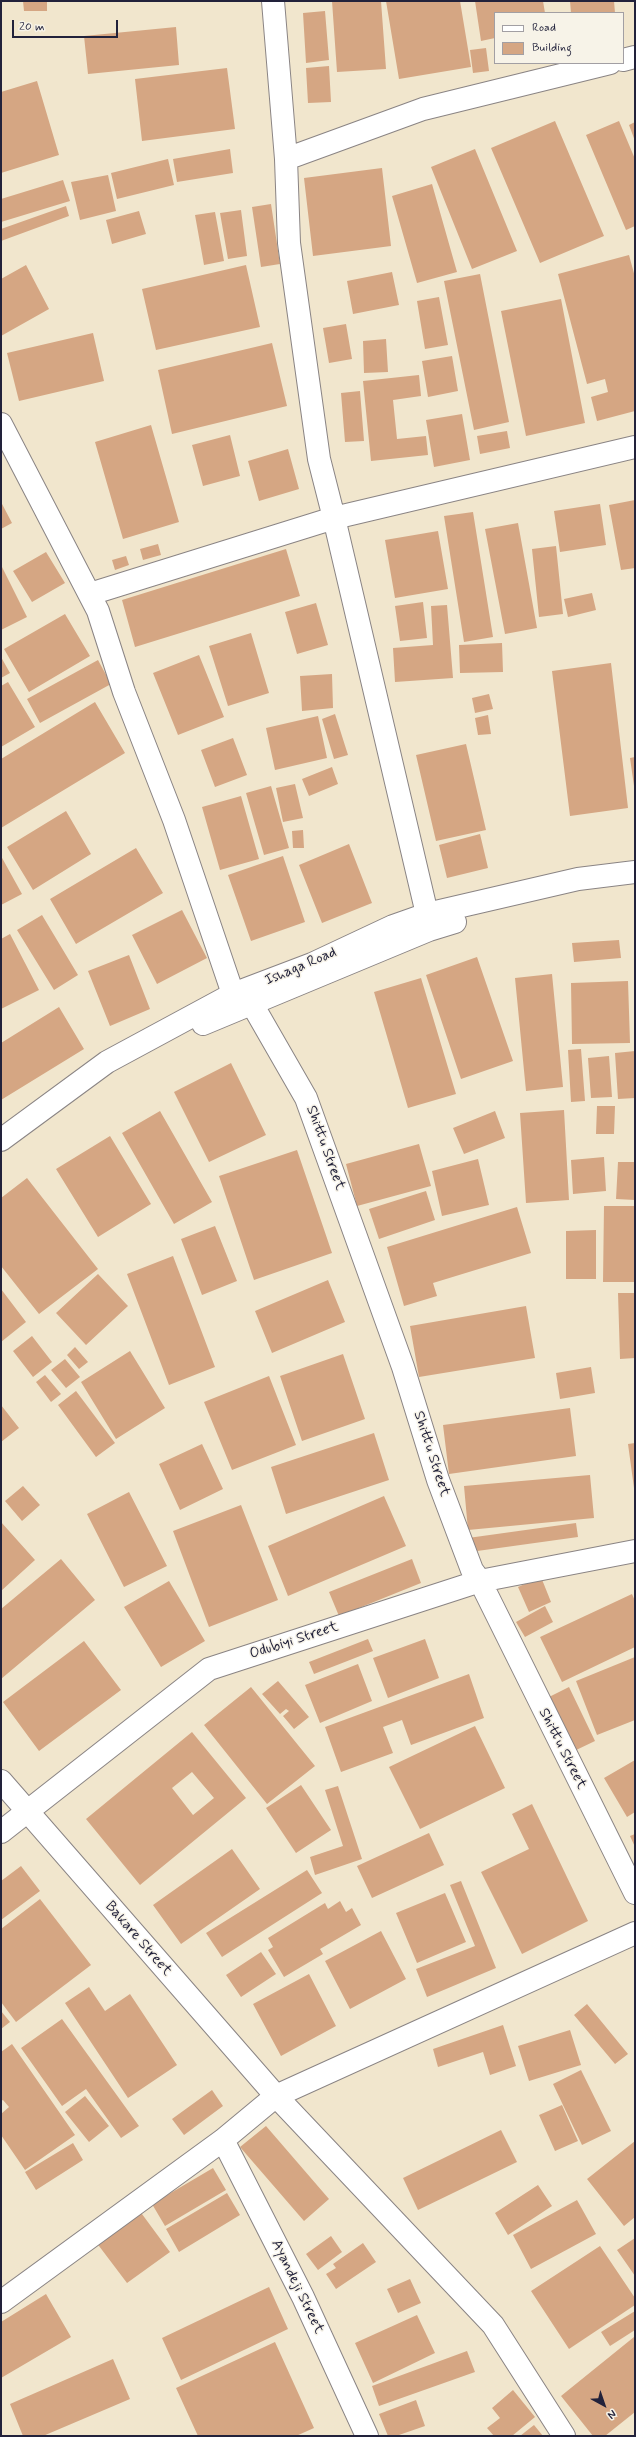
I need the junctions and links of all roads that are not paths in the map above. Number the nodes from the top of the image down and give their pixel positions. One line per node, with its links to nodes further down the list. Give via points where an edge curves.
1 (273, 1): 5 (street)
2 (635, 57): 3 (street)
3 (624, 60)
4 (606, 64): 5 (street, via 423,109)
5 (286, 159): 8 (street, via 289,243 304,362 319,459)
6 (1, 424): 9 (street)
7 (635, 447): 8 (street)
8 (334, 518): 9 (street); 12 (street)
9 (90, 594): 13 (street, via 124,692 174,820)
10 (635, 872): 12 (street, Ishaga Road, via 578,879)
11 (635, 887): 14 (street, Ishaga Road, via 564,896 480,915 429,930)
12 (427, 914): 13 (street, Ishaga Road, via 393,926 312,964)
13 (233, 994): 15 (street, Ishaga Road, via 107,1062)
14 (252, 1004): 16 (street, Ishaga Road, via 185,1032 103,1082); 18 (street, Shittu Street, via 306,1098 403,1367 441,1487 472,1570)
15 (1, 1140)
16 (1, 1155)
17 (635, 1551): 18 (street, Odubiyi Street)
18 (480, 1581): 20 (street, Odubiyi Street, via 209,1668); 22 (street, Shittu Street)
19 (1, 1781): 20 (street, Bakare Street)
20 (27, 1812): 21 (street, Odubiyi Street); 24 (street, Bakare Street)
21 (1, 1832)
22 (635, 1893)
23 (635, 1933): 24 (street)
24 (276, 2096): 25 (street); 28 (street, Bakare Street, via 494,2325)
25 (223, 2140): 26 (street); 27 (street, Ayandeji Street, via 303,2297)
26 (1, 2302)
27 (367, 2436)
28 (564, 2436)

